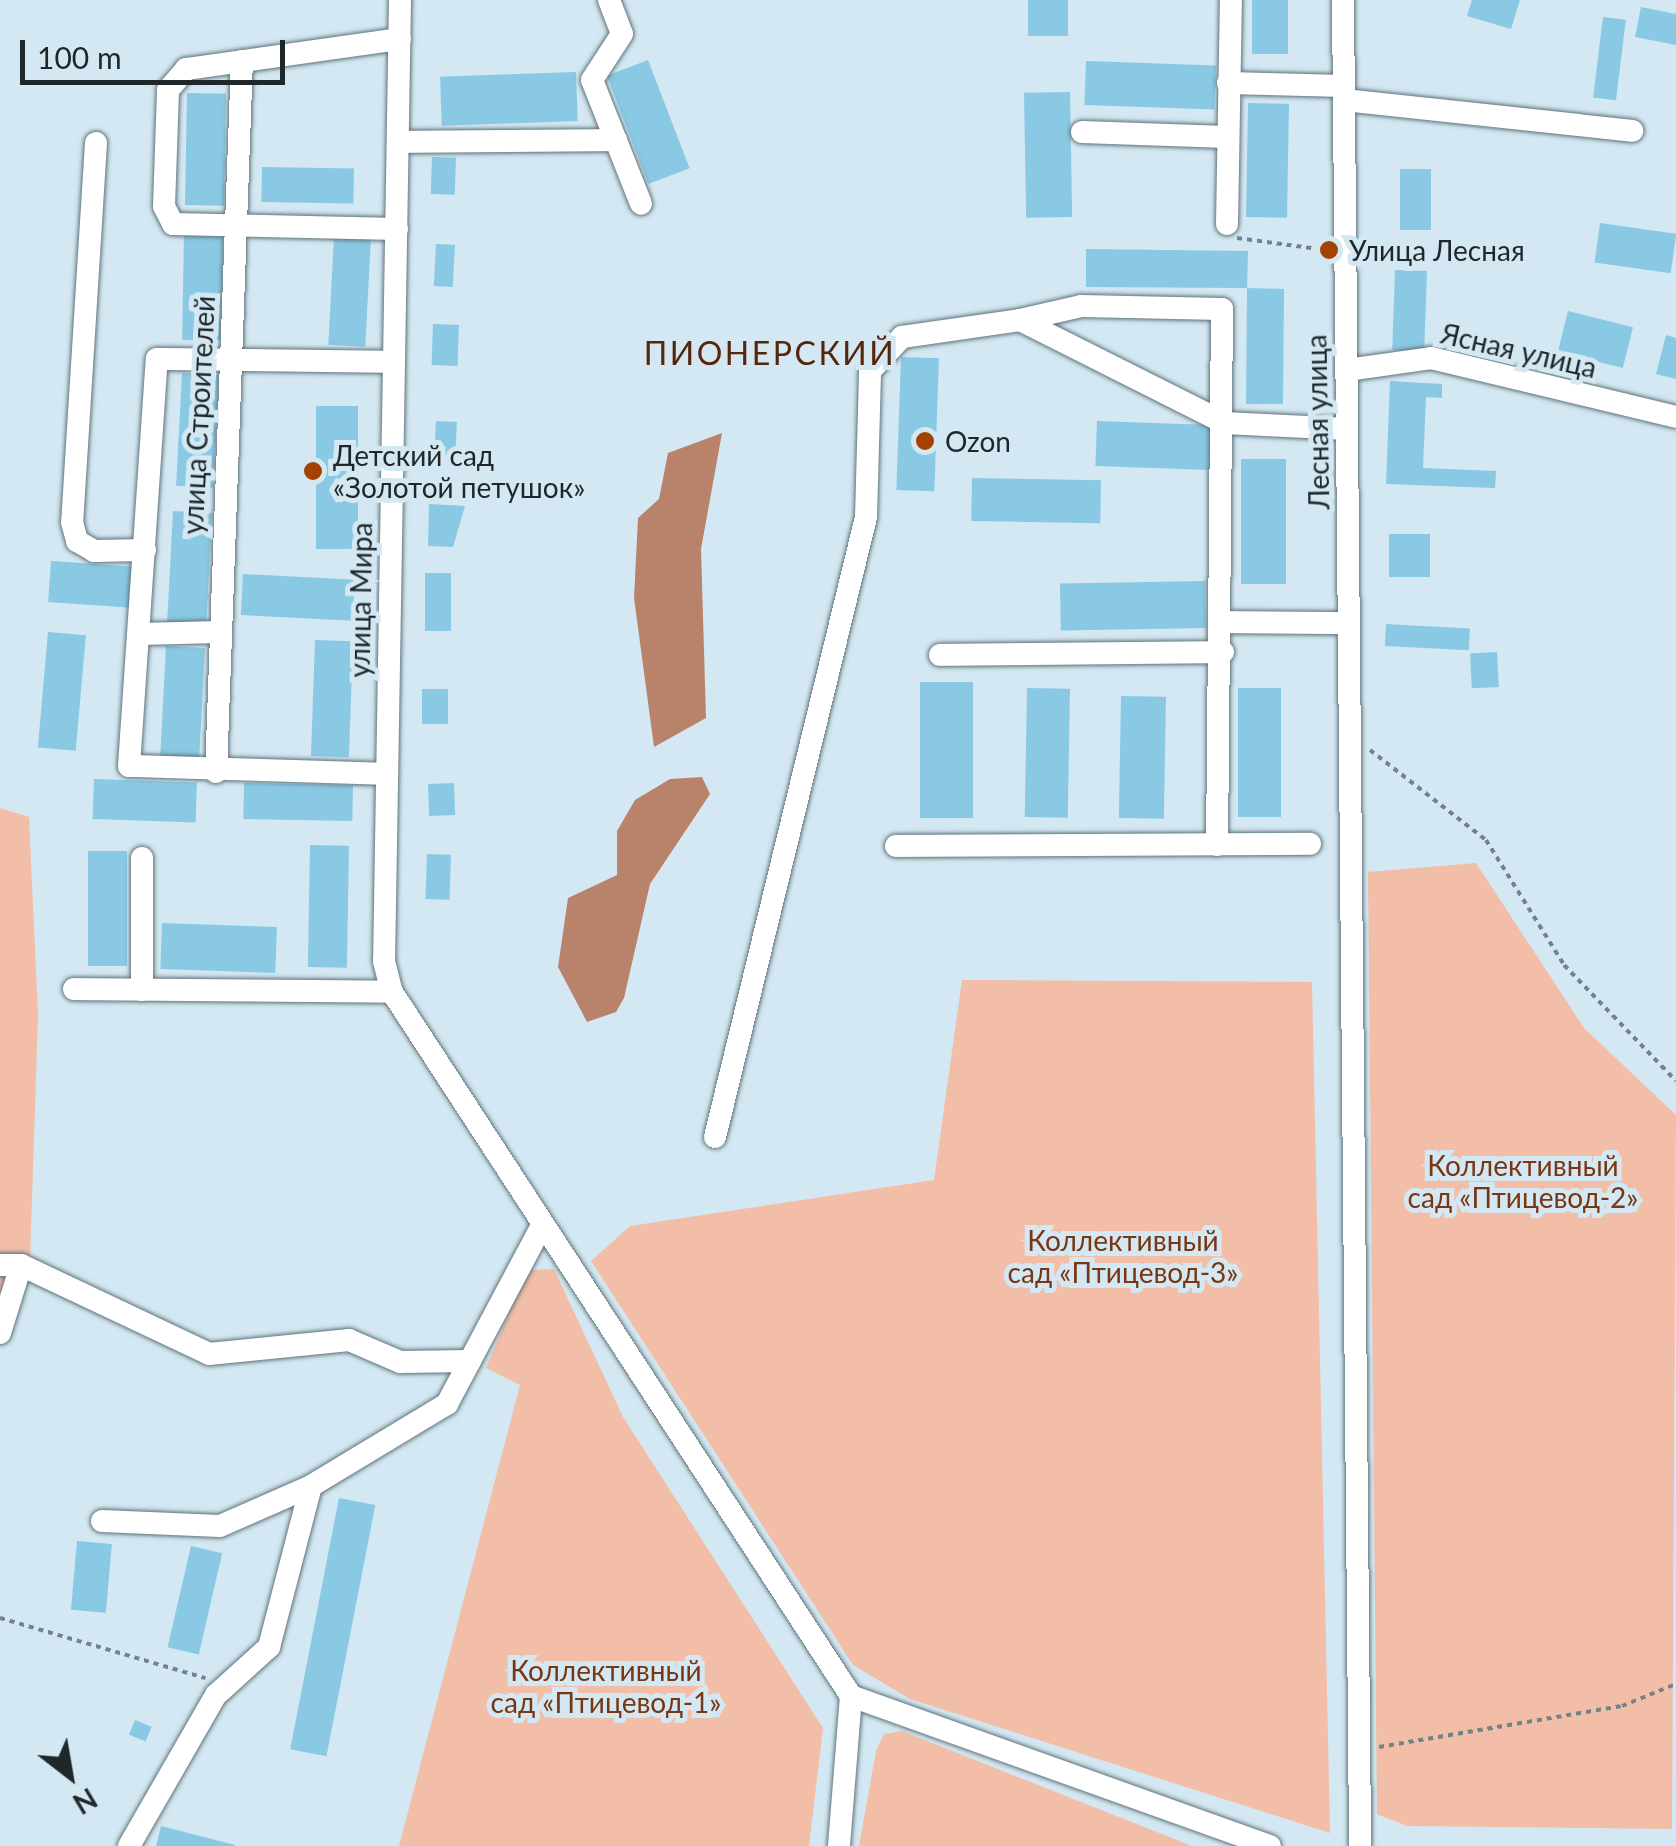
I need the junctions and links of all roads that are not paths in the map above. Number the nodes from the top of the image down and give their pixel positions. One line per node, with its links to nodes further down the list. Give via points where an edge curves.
1 (400, 0): 5 (street, улица Мира)
2 (609, 0): 12 (street, via 622,34 592,80)
3 (1230, 0): 7 (street)
4 (1344, 0): 8 (street, Лесная улица)
5 (400, 39): 6 (street); 13 (street, улица Мира)
6 (242, 61): 16 (street, улица Строителей); 16 (street, via 186,69 168,90 164,206 173,224)
7 (1228, 82): 8 (street); 11 (street)
8 (1344, 93): 9 (street); 22 (street, Лесная улица)
9 (1632, 130)
10 (1082, 132): 11 (street)
11 (1227, 137): 17 (street)
12 (616, 140): 13 (street); 15 (street)
13 (398, 142): 18 (street, улица Мира)
14 (96, 143): 26 (street, via 72,522 77,542 94,551)
15 (641, 204)
16 (235, 224): 18 (street); 20 (street, улица Строителей)
17 (1227, 224)
18 (396, 229): 21 (street, улица Мира)
19 (1020, 320): 24 (street); 24 (street, via 1080,306 1222,309); 42 (street, via 902,337 870,371 866,517)
20 (232, 358): 21 (street); 26 (street, via 157,359); 29 (street, улица Строителей)
21 (394, 362): 34 (street, улица Мира)
22 (1347, 370): 23 (street, Ясная улица, via 1431,358); 25 (street, Лесная улица)
23 (1676, 417)
24 (1225, 423): 25 (street); 27 (street)
25 (1348, 429): 28 (street, Лесная улица)
26 (145, 550): 30 (street)
27 (1224, 622): 28 (street); 31 (street)
28 (1349, 623): 53 (street, Лесная улица)
29 (218, 632): 30 (street); 33 (street, улица Строителей)
30 (140, 634): 33 (street, via 129,766)
31 (1223, 652): 32 (street); 36 (street)
32 (940, 655)
33 (216, 772): 34 (street)
34 (387, 774): 41 (street, улица Мира, via 384,961)
35 (1310, 844): 36 (street)
36 (1217, 845): 37 (street)
37 (896, 846)
38 (142, 858): 40 (street)
39 (74, 989): 40 (street)
40 (142, 990): 41 (street)
41 (392, 992): 43 (street, улица Мира)
42 (714, 1137)
43 (542, 1225): 46 (street); 49 (street, улица Мира)
44 (11, 1265): 45 (street); 46 (street, via 210,1354 349,1340 400,1362)
45 (0, 1333)
46 (470, 1361): 47 (street, via 448,1404)
47 (311, 1486): 48 (street, via 220,1526); 50 (street, via 269,1647 216,1695)
48 (102, 1521)
49 (851, 1696): 51 (street); 52 (street)
50 (130, 1846)
51 (839, 1846)
52 (1270, 1846)
53 (1360, 1846)

